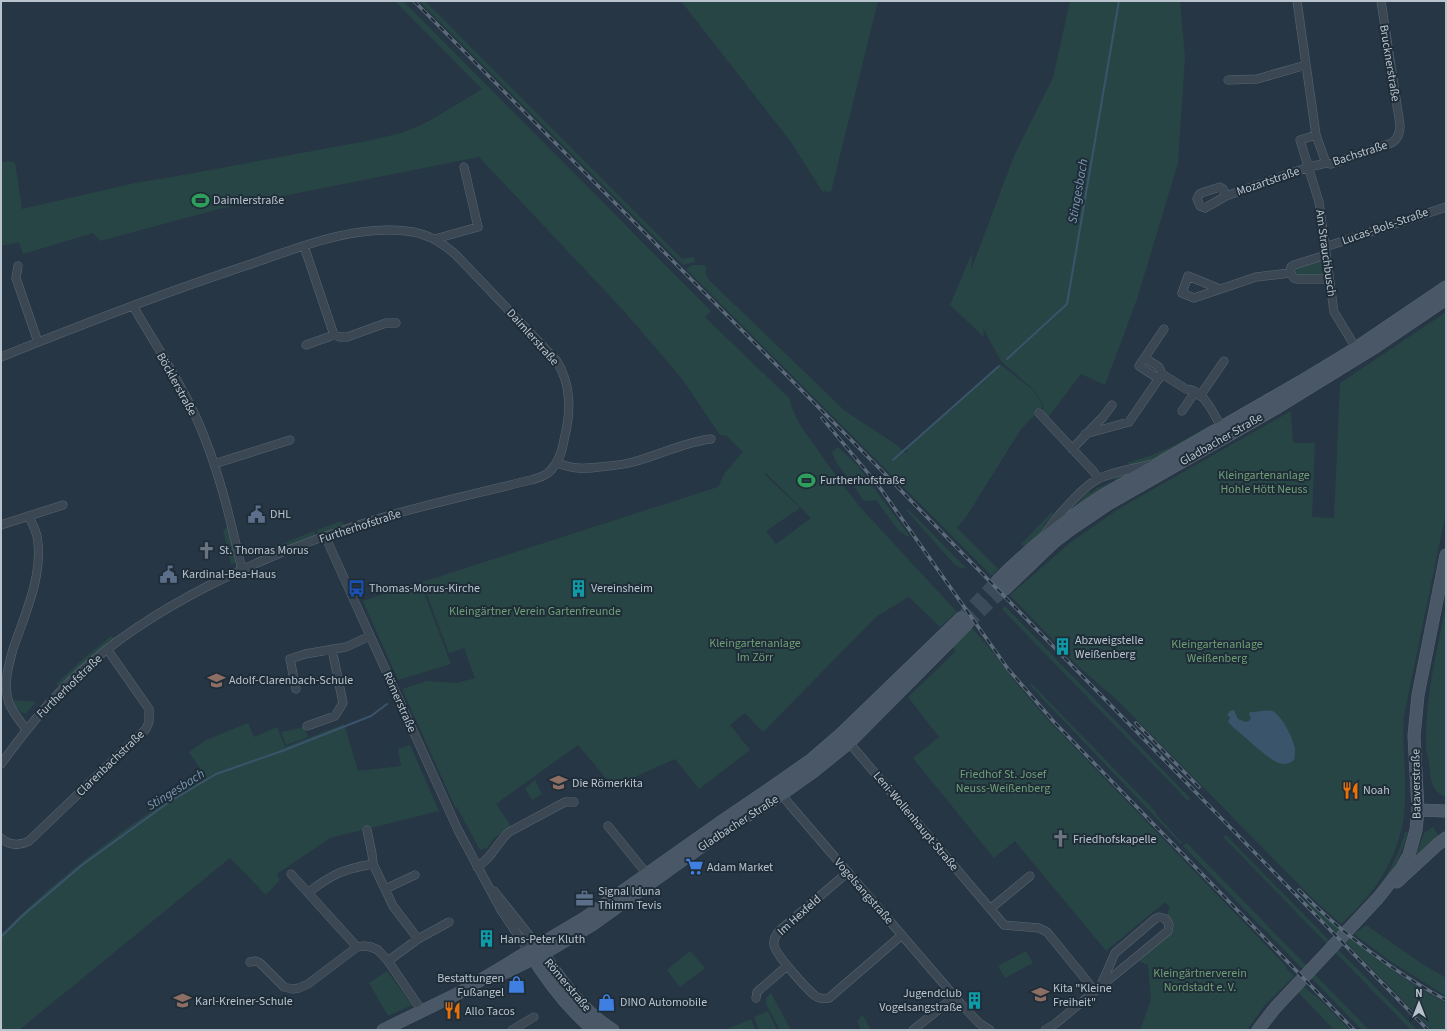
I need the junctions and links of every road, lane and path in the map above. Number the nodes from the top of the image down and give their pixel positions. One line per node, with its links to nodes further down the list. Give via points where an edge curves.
1 (1297, 1): 3 (street)
2 (1381, 1): 5 (street, Brucknerstraße)
3 (1306, 65): 4 (street, via 1257,79); 6 (street)
4 (1228, 80)
5 (1400, 125): 7 (street, Bachstraße, via 1398,137 1393,143 1332,164)
6 (1316, 134): 7 (street); 9 (street, Am Strauchbusch, via 1300,140)
7 (1326, 163): 9 (street, Bachstraße)
8 (464, 167): 12 (street, via 478,227)
9 (1309, 167): 10 (street, Mozartstraße); 14 (street, Am Strauchbusch, via 1319,202)
10 (1226, 196)
11 (1446, 207): 14 (street, Lucas-Bols-Straße)
12 (435, 239): 13 (street, Daimlerstraße, via 415,232 386,230 346,234); 42 (street, Daimlerstraße, via 459,258 551,353 560,367 569,390 570,412)
13 (304, 246): 21 (street, Daimlerstraße, via 218,274); 24 (street)
14 (1325, 251): 16 (street, Lucas-Bols-Straße, via 1294,265); 17 (street, Am Strauchbusch)
15 (18, 266): 25 (street, via 16,278)
16 (1290, 273): 17 (street, via 1297,279); 19 (street, via 1256,277)
17 (1329, 279): 27 (street, Am Strauchbusch, via 1334,312)
18 (1446, 288): 27 (main road, Gladbacher Straße)
19 (1220, 289)
20 (1446, 299): 30 (main road, Gladbacher Straße)
21 (133, 306): 25 (street, Daimlerstraße); 43 (street, Böcklerstraße, via 184,393)
22 (396, 323): 24 (street, via 386,323 347,337)
23 (1164, 329): 31 (street, Gladbacher Straße, via 1140,366)
24 (334, 335): 26 (street)
25 (38, 342): 28 (street, Daimlerstraße)
26 (306, 345)
27 (1356, 348): 30 (street, via 1351,360); 36 (main road, Gladbacher Straße)
28 (1, 357)
29 (1224, 361): 32 (street)
30 (1337, 371): 49 (main road, Gladbacher Straße, via 1092,514 1001,585)
31 (1160, 377): 32 (street, Gladbacher Straße, via 1191,389); 37 (street, via 1129,422)
32 (1197, 394): 34 (street); 36 (street, Gladbacher Straße, via 1204,399)
33 (1112, 405): 37 (street)
34 (1182, 411)
35 (1039, 414): 40 (street)
36 (1222, 428): 41 (main road, Gladbacher Straße)
37 (1085, 434): 40 (street)
38 (711, 439): 42 (street, via 697,441 623,465 579,469)
39 (290, 440): 43 (street)
40 (1072, 449): 44 (street)
41 (1163, 460): 44 (street, Gladbacher Straße); 49 (main road, Gladbacher Straße, via 1096,499)
42 (557, 463): 48 (street, Furtherhofstraße, via 549,472 531,480 386,517)
43 (214, 464): 51 (street, Böcklerstraße)
44 (1098, 478): 49 (street, Gladbacher Straße, via 1055,519)
45 (63, 505): 46 (street)
46 (28, 516): 47 (street); 58 (street, via 36,532 36,575 9,663 6,686 9,703)
47 (1, 526)
48 (325, 536): 51 (street, Furtherhofstraße); 53 (street, Römerstraße)
49 (1044, 538)
50 (1446, 555): 63 (main road, Bataverstraße, via 1415,717)
51 (242, 570): 54 (street, Furtherhofstraße, via 154,616)
52 (964, 621): 59 (main road, Gladbacher Straße)
53 (370, 636): 55 (street, via 346,647); 70 (street, Römerstraße)
54 (107, 649): 58 (street, Furtherhofstraße, via 72,679); 67 (street, Clarenbachstraße, via 149,709 146,729 30,841 16,845 9,844)
55 (332, 649): 56 (street, via 290,659); 57 (street, via 343,703 335,716)
56 (296, 689)
57 (307, 726)
58 (26, 729): 60 (street, Furtherhofstraße)
59 (845, 738): 61 (main road, Gladbacher Straße, via 813,772); 79 (street, Leni-Wollenhaupt-Straße)
60 (1, 764)
61 (779, 790): 71 (street, Vogelsangstraße); 73 (main road, Gladbacher Straße, via 722,821); 84 (main road, Gladbacher Straße, via 592,925)
62 (574, 802): 70 (street, via 565,802 510,832 487,860)
63 (1418, 810): 64 (main road); 78 (main road, Bataverstraße, via 1409,855)
64 (1446, 811)
65 (608, 826): 73 (street)
66 (367, 830): 69 (street)
67 (1, 838)
68 (1446, 838): 78 (main road)
69 (373, 864): 76 (street); 77 (street, via 351,868 337,874)
70 (477, 867): 84 (street, Römerstraße, via 501,910)
71 (848, 872): 81 (street, Vogelsangstraße); 87 (street, Im Hexfeld, via 779,931 774,946)
72 (291, 874): 77 (street)
73 (647, 874): 84 (main road, Gladbacher Straße)
74 (415, 875): 76 (street)
75 (1030, 876): 79 (street)
76 (385, 889): 82 (street, via 393,906)
77 (309, 892): 83 (street)
78 (1378, 898): 100 (main road, Bataverstraße, via 1280,1002)
79 (990, 909): 88 (street, Leni-Wollenhaupt-Straße, via 1004,925 1039,928 1048,932)
80 (449, 922): 82 (street)
81 (902, 935): 87 (street, via 829,998 823,999 813,994); 89 (street, Vogelsangstraße)
82 (418, 939): 85 (street)
83 (357, 947): 85 (street, via 371,946); 86 (street, via 308,984 292,989 279,983 260,963)
84 (536, 952): 91 (main road, Gladbacher Straße); 95 (main road, Römerstraße, via 562,999); 96 (main road, Römerstraße, via 553,968 577,998)
85 (388, 961): 91 (street)
86 (250, 962)
87 (788, 966): 90 (street, via 757,992)
88 (1098, 989): 88 (street, via 1168,931 1166,919 1155,919 1115,953); 99 (street)
89 (954, 997): 97 (street); 98 (street, Vogelsangstraße, via 979,1023)
90 (756, 998)
91 (422, 1011): 93 (main road, Gladbacher Straße)
92 (534, 1017): 94 (street)
93 (383, 1030)
94 (512, 1030)
95 (594, 1030)
96 (613, 1030)
97 (913, 1030)
98 (990, 1030)
99 (1045, 1030)
100 (1258, 1030)

